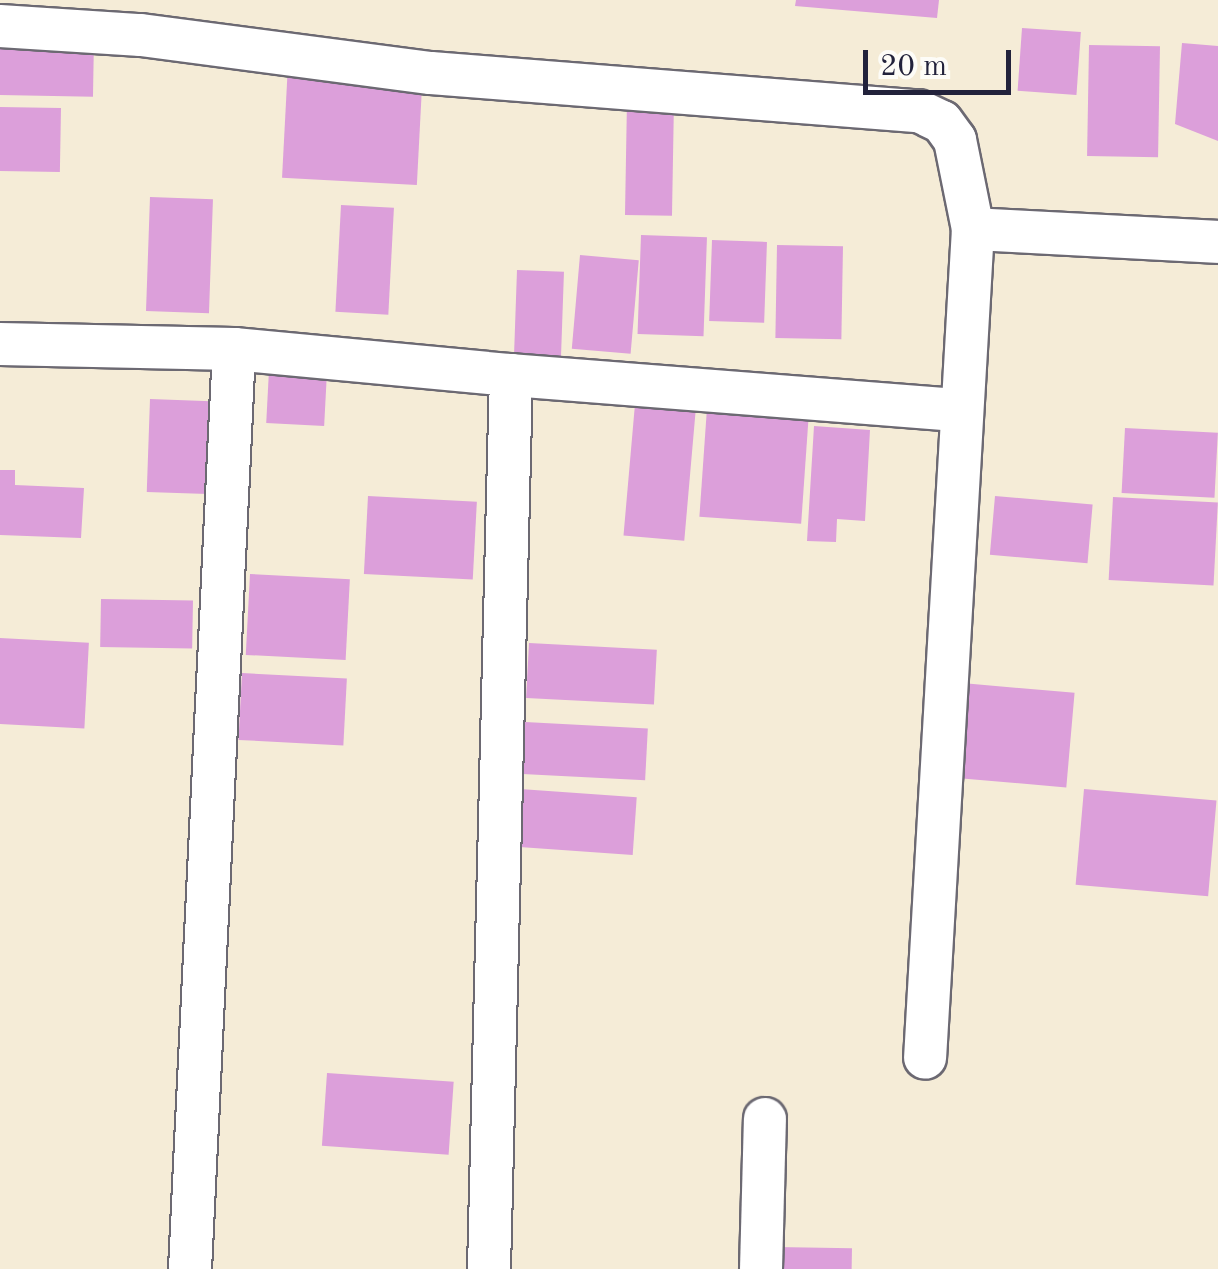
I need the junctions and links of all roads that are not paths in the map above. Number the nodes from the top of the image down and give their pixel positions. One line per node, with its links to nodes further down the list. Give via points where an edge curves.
1 (0, 26): 2 (street, via 141,35 431,73 919,111 942,122 955,140)
2 (973, 229): 3 (street); 7 (street)
3 (1218, 242)
4 (0, 344): 5 (street)
5 (234, 348): 6 (street); 10 (street)
6 (511, 376): 7 (street); 11 (street)
7 (958, 410): 8 (street)
8 (925, 1058)
9 (765, 1119): 12 (street)
10 (190, 1269)
11 (488, 1269)
12 (762, 1269)

